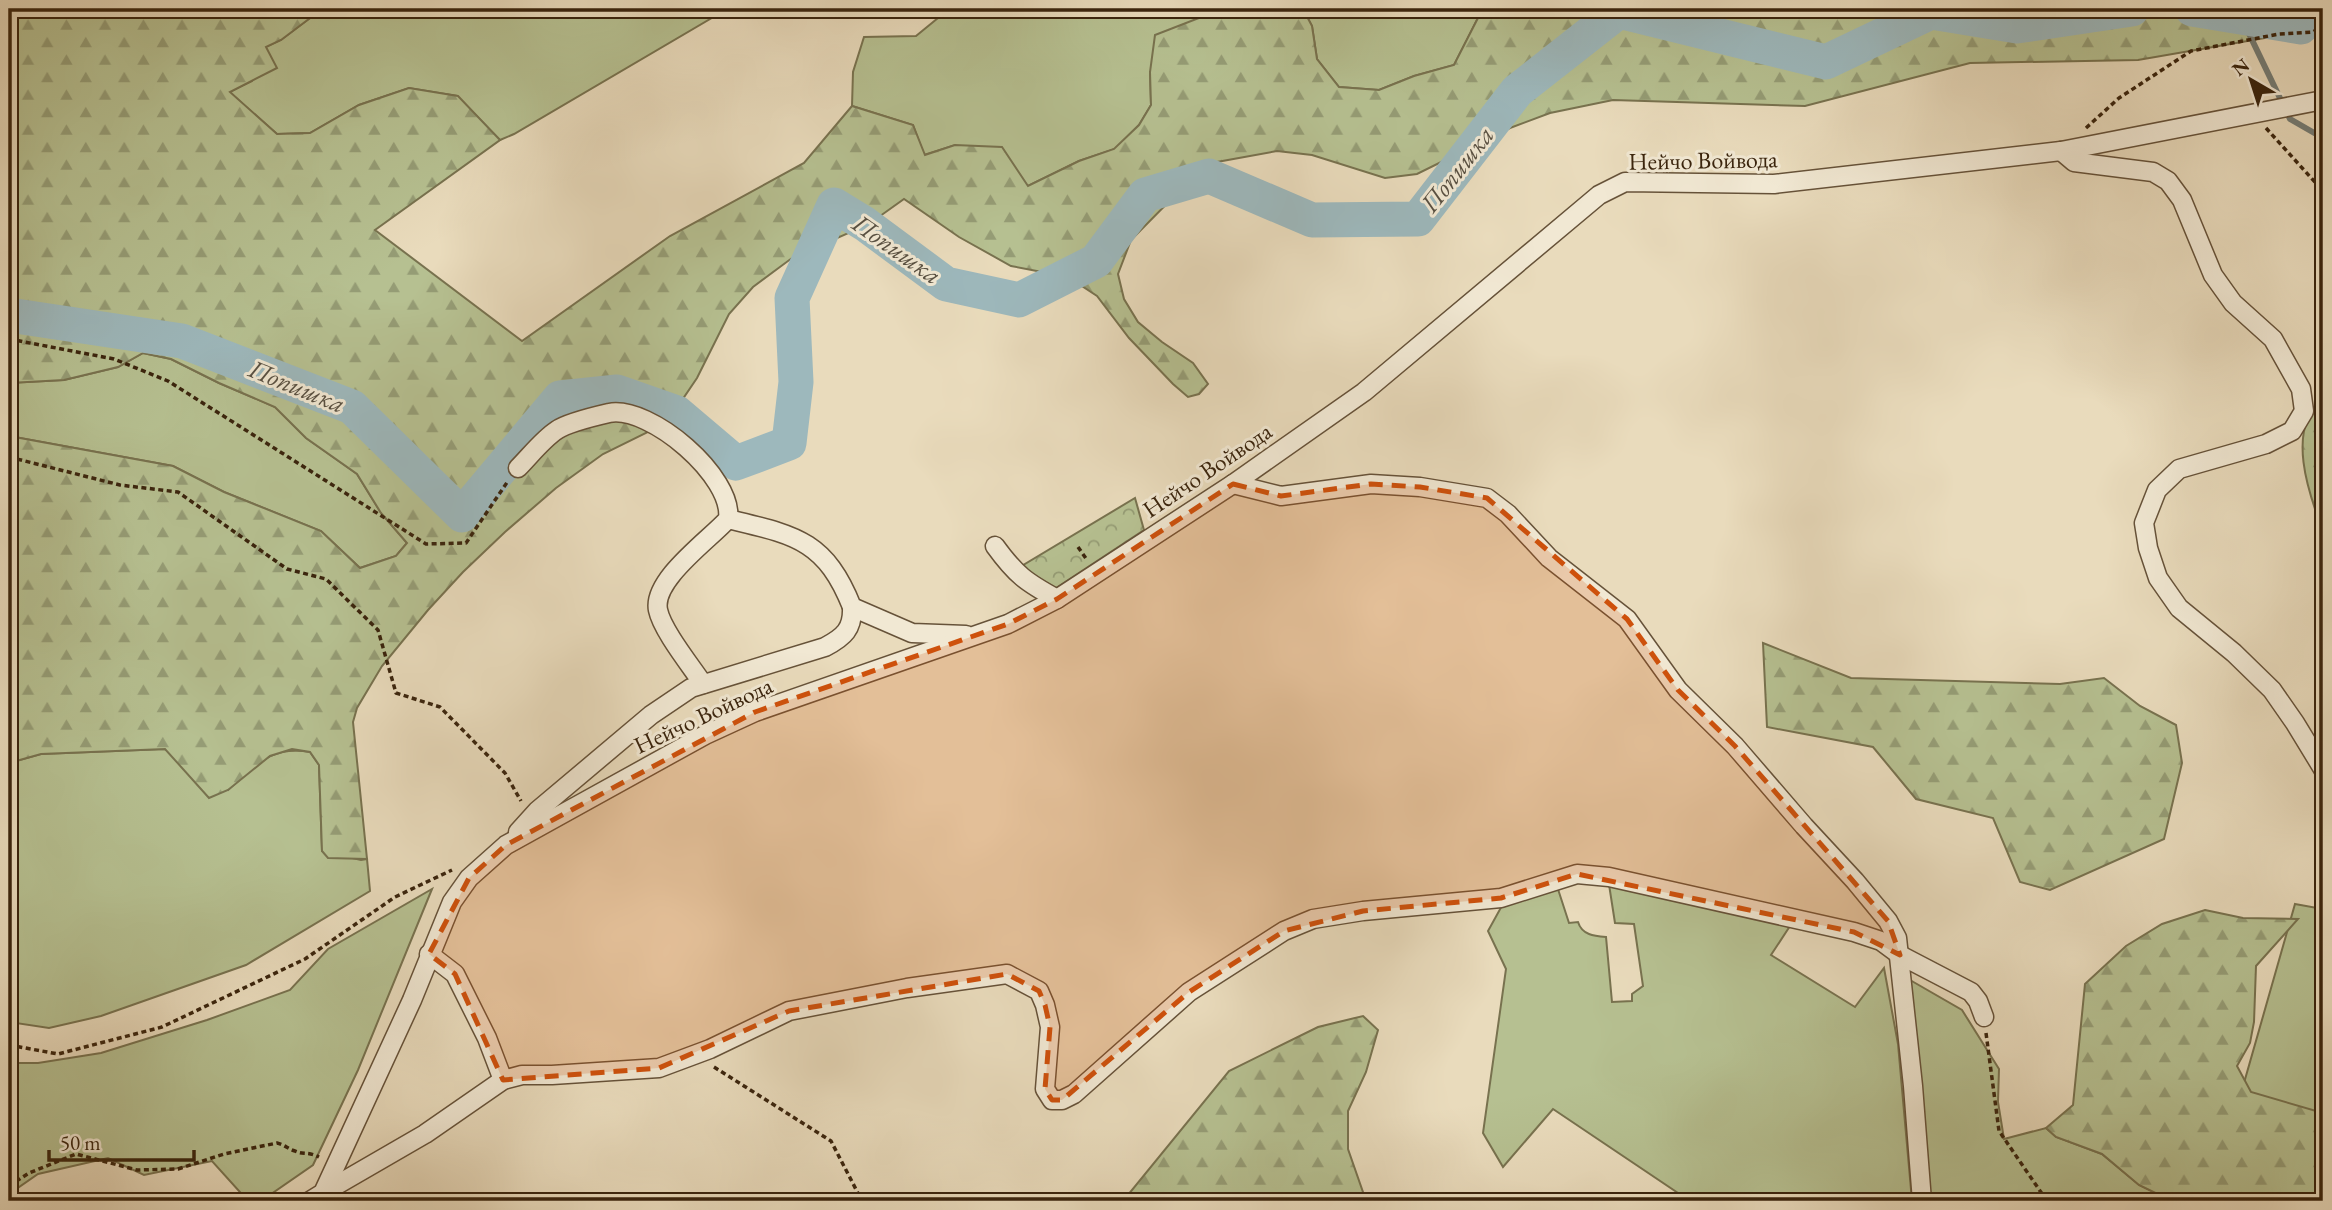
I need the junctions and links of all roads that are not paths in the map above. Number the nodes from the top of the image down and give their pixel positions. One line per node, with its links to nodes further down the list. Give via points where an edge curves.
1 (2323, 100): 2 (street, Нейчо Войвода)
2 (2061, 151): 4 (street, Нейчо Войвода, via 1774,184 1625,183 1599,195 1364,392); 11 (street, via 2074,162 2153,172 2168,181 2182,200 2213,275 2233,303 2273,339 2301,389 2304,411 2292,431 2266,444 2179,470 2157,490 2144,523 2158,578 2179,608 2272,691)
3 (518, 468): 5 (street, via 558,430 611,412 630,414 686,446 707,468 723,491)
4 (1233, 484): 7 (street, Нейчо Войвода); 14 (street, via 1281,496 1371,484 1487,498 1549,558 1626,619 1678,690 1735,746 1888,921)
5 (728, 519): 8 (street, via 800,540 820,554 838,575); 10 (street, via 702,542 659,594 658,610 666,627)
6 (995, 546): 7 (street, via 1013,570)
7 (1057, 599): 9 (street, Нейчо Войвода)
8 (852, 607): 9 (street, via 912,633); 10 (street, via 853,622 847,632 825,647)
9 (977, 635): 12 (street, Нейчо Войвода, via 755,712)
10 (703, 684): 12 (street, via 650,715)
11 (2323, 769)
12 (506, 845): 13 (street, Нейчо Войвода, via 469,877 452,902)
13 (429, 954): 16 (street, via 455,974 468,995); 17 (street, Нейчо Войвода, via 336,1166)
14 (1900, 955): 15 (street, via 1971,992); 16 (street, via 1881,941 1854,932 1609,877 1577,874 1501,898 1363,911 1313,919 1284,931 1189,992 1062,1100 1052,1100 1045,1089 1050,1027 1045,1005 1038,991 1007,974 789,1011 659,1068 522,1075); 18 (street)
15 (1984, 1017)
16 (503, 1080): 17 (street, via 425,1134)
17 (317, 1197)
18 (1922, 1201)

